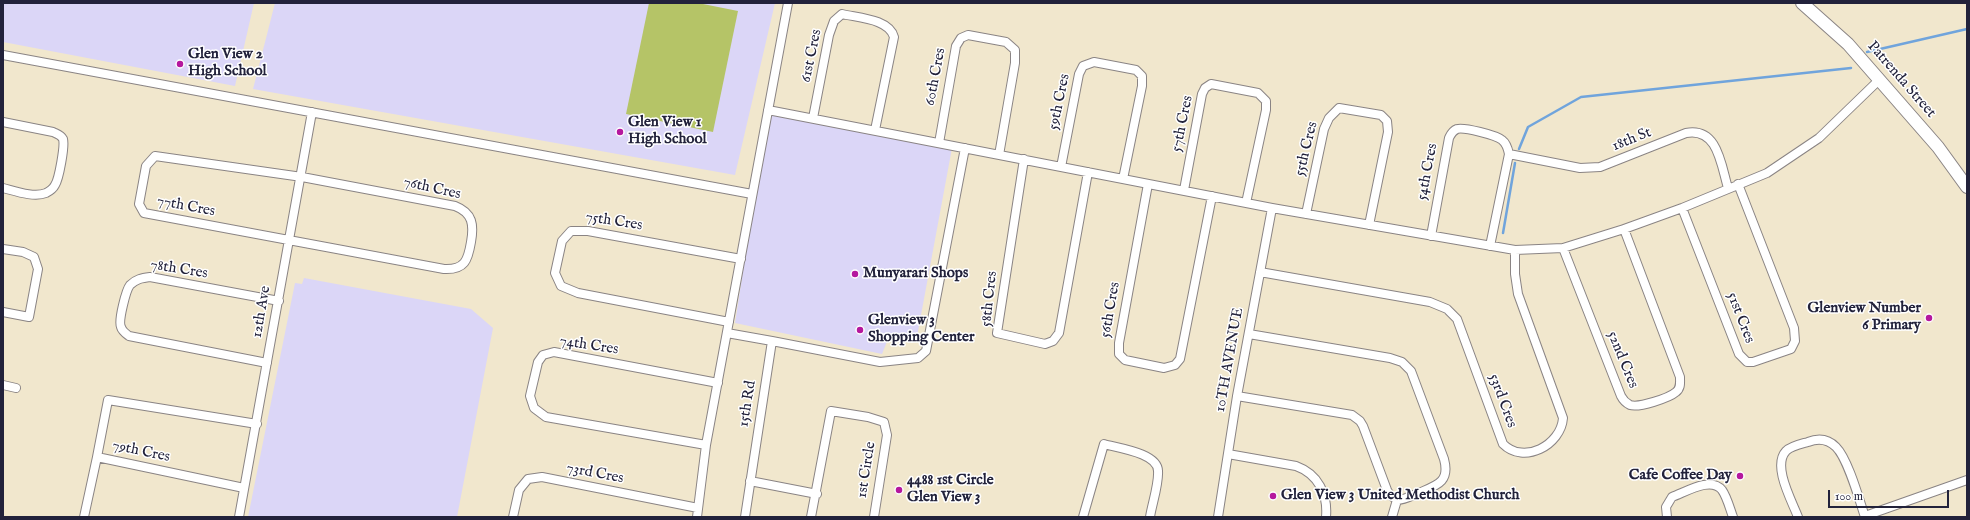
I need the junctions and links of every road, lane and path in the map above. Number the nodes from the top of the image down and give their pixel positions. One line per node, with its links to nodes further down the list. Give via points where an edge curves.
1 (788, 3): 5 (street)
2 (1802, 3): 4 (street, Patrenda Street, via 1848,44)
3 (3, 55): 6 (street)
4 (1879, 80): 20 (street, via 1819,138 1767,173); 21 (street, Patrenda Street, via 1938,148)
5 (768, 110): 7 (street); 25 (street)
6 (312, 112): 17 (street, 12th Ave); 25 (street)
7 (814, 118): 9 (street); 9 (street, 61st Cres, via 829,35 834,21 842,14 886,25 894,37)
8 (3, 122): 22 (street, via 53,132 60,135 64,148 56,184 51,190 36,195)
9 (875, 130): 10 (street)
10 (939, 143): 11 (street); 13 (street, 60th Cres, via 956,46 961,38 968,35 1006,42 1015,50 1016,63)
11 (964, 148): 13 (street); 46 (street, via 926,351 918,358 880,362)
12 (1509, 154): 23 (street, 18th St, via 1580,168 1600,168 1694,131 1703,133 1712,141); 33 (street, 54th Cres, via 1507,146 1495,137 1465,129 1452,132 1447,145); 35 (street)
13 (999, 155): 14 (street)
14 (1024, 159): 15 (street); 16 (street, 58th Cres, via 997,334 1045,344 1053,341 1059,333)
15 (1061, 167): 16 (street); 18 (street, 59th Cres, via 1079,74 1084,66 1094,62 1136,70 1142,76 1142,86)
16 (1088, 172): 18 (street)
17 (302, 177): 34 (street, 12th Ave); 34 (street, 77th Cres, via 161,156 155,156 146,166 139,204 144,213); 34 (street, 76th Cres, via 463,209 472,222 468,257 460,267 452,270)
18 (1123, 179): 19 (street)
19 (1148, 184): 24 (street); 26 (street, 56th Cres, via 1119,354 1125,360 1164,368 1175,365 1180,359)
20 (1738, 184): 23 (street); 29 (street, 51st Cres, via 1794,328 1795,341 1790,348 1760,361 1747,362 1739,354)
21 (1967, 187)
22 (3, 188)
23 (1728, 188): 29 (street)
24 (1184, 190): 26 (street); 27 (street, 57th Cres, via 1205,88 1211,84 1258,93 1266,101 1266,110)
25 (752, 194): 39 (street)
26 (1212, 196): 27 (street)
27 (1246, 203): 28 (street)
28 (1272, 208): 30 (street); 40 (street, 10TH AVENUE)
29 (1682, 208): 32 (street)
30 (1306, 214): 31 (street); 31 (street, 55th Cres, via 1324,129 1329,118 1339,108 1381,114 1388,121 1388,132)
31 (1369, 225): 33 (street)
32 (1624, 229): 36 (street); 36 (street, 52nd Cres, via 1680,377 1681,384 1675,393 1651,402 1631,405 1621,396)
33 (1431, 236): 35 (street)
34 (290, 240): 41 (street, 12th Ave)
35 (1490, 246): 38 (street)
36 (1563, 248): 38 (street)
37 (3, 249): 42 (street, via 23,252 34,257 38,269 28,317)
38 (1515, 250): 40 (street, 53rd Cres, via 1518,294 1563,418 1560,430 1550,444 1527,453 1517,453 1503,444 1457,319 1447,309 1430,302)
39 (741, 259): 43 (street); 43 (street, 75th Cres, via 588,231 571,231 562,241 555,273 561,286 578,293)
40 (1260, 272): 45 (street, 10TH AVENUE)
41 (279, 302): 47 (street, 12th Ave); 47 (street, 78th Cres, via 150,277 137,280 128,288 120,322 123,332 129,336)
42 (3, 312)
43 (729, 322): 44 (street)
44 (727, 332): 46 (street); 48 (street)
45 (1249, 334): 51 (street, 10TH AVENUE); 60 (street, via 1397,359 1407,366 1444,459 1446,473 1438,486)
46 (772, 341): 57 (street, 15th Rd)
47 (267, 362): 52 (street, 12th Ave)
48 (718, 383): 53 (street); 53 (street, 74th Cres, via 554,352 543,355 538,362 530,396 534,408 546,417)
49 (3, 385): 50 (street)
50 (16, 388)
51 (1237, 396): 54 (street, 10TH AVENUE); 60 (street, via 1356,417 1363,426 1387,490)
52 (257, 424): 55 (street, 79th Cres, via 108,400); 58 (street, 12th Ave)
53 (706, 445): 61 (street)
54 (1228, 454): 71 (street, 10TH AVENUE); 72 (street, via 1306,470 1317,480 1327,510)
55 (97, 457): 58 (street, 79th Cres); 62 (street)
56 (1967, 480): 77 (street)
57 (750, 481): 59 (street); 66 (street, 15th Rd)
58 (244, 488): 63 (street, 12th Ave)
59 (817, 494): 67 (street, 1st Circle); 68 (street, 1st Circle, via 831,411 884,422 887,435)
60 (1396, 500): 73 (street)
61 (698, 508): 64 (street, 73rd Cres, via 542,477 528,479 519,490); 65 (street)
62 (84, 517)
63 (240, 517)
64 (513, 517)
65 (697, 517)
66 (745, 517)
67 (811, 517)
68 (874, 517)
69 (1083, 517): 70 (street, via 1104,444 1148,456 1156,464 1158,472)
70 (1150, 517)
71 (1218, 517)
72 (1326, 517)
73 (1392, 517)
74 (1668, 517): 75 (street, via 1666,507 1672,497 1707,484 1717,485 1723,491)
75 (1733, 517)
76 (1798, 517): 77 (street, via 1781,472 1782,457 1789,448 1821,439 1828,441 1839,451)
77 (1865, 517)

